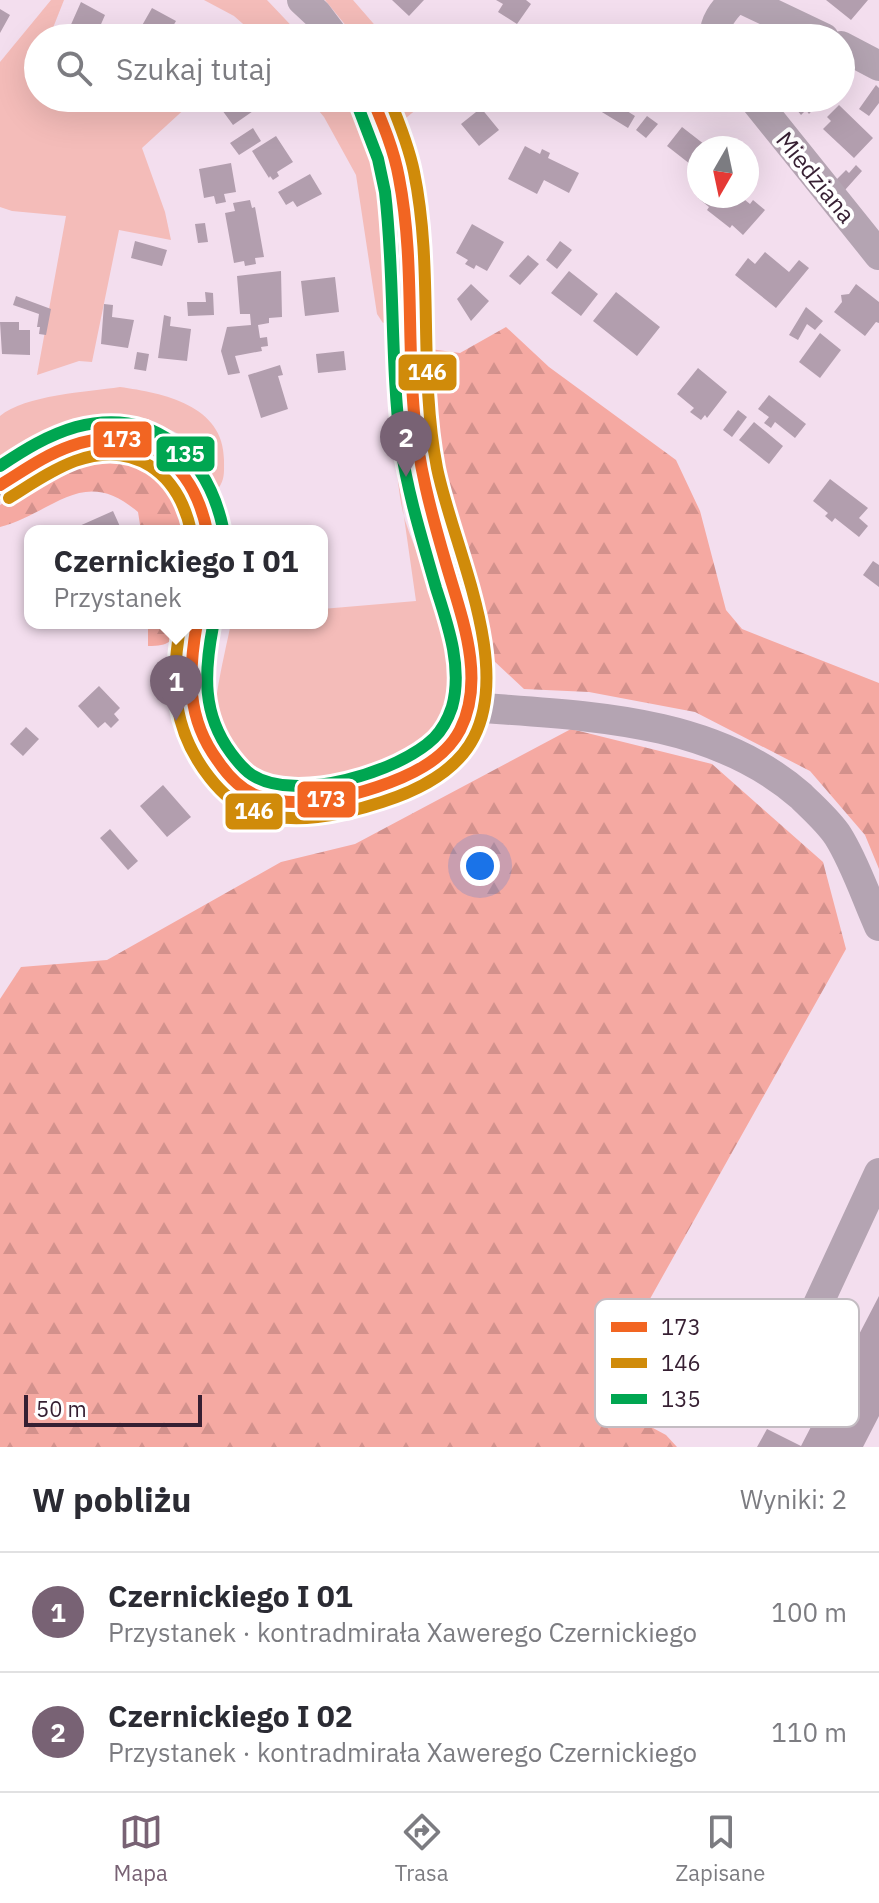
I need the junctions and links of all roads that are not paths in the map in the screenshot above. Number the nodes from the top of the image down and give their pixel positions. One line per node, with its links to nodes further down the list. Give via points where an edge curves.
1 (302, 0): 4 (street)
2 (734, 0): 5 (street)
3 (744, 0): 6 (street)
4 (324, 24)
5 (717, 24)
6 (795, 24)
7 (855, 53): 8 (street)
8 (879, 66)
9 (377, 112): 15 (street, via 401,188 417,441 469,647)
10 (764, 112): 11 (street, Miedziana)
11 (879, 255)
12 (0, 485): 13 (street, via 45,455 85,441 120,439 155,448 174,461 194,488)
13 (206, 525)
14 (196, 629): 15 (street, via 191,659 196,721 220,766 244,789 271,798 310,802 355,796 397,781 432,760 458,734)
15 (470, 707): 16 (street, via 604,717 684,736 777,775 838,836)
16 (879, 926)
17 (879, 1173): 18 (street)
18 (821, 1299)

